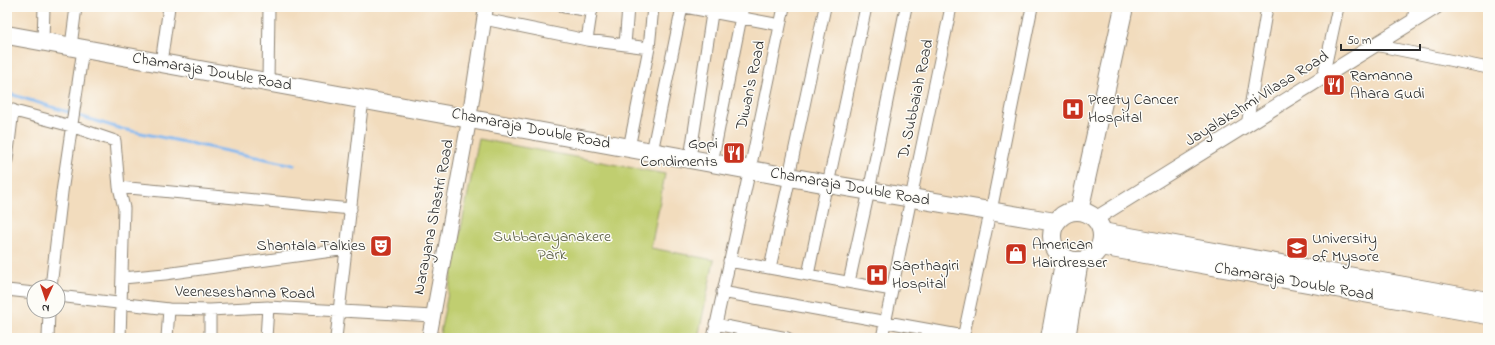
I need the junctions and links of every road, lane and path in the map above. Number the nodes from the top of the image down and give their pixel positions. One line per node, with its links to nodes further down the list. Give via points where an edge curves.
1 (44, 7): 28 (street)
2 (76, 7): 33 (street)
3 (169, 7): 34 (street)
4 (270, 7): 37 (street)
5 (564, 7): 20 (street)
6 (628, 7): 30 (street)
7 (653, 7): 32 (street)
8 (684, 7): 21 (street); 44 (street)
9 (784, 7): 25 (street, Diwan's Road)
10 (825, 7): 49 (street)
11 (866, 7): 51 (street)
12 (906, 7): 52 (street)
13 (951, 7): 53 (street, D. Subbaiah Road)
14 (1032, 7): 56 (street)
15 (1124, 7): 55 (main road)
16 (1266, 7): 41 (street)
17 (1338, 7): 36 (street)
18 (1416, 7): 24 (street)
19 (1436, 7): 24 (street, Jayalakshmi Vilasa Road)
20 (592, 9): 27 (street)
21 (713, 10): 22 (street); 45 (street)
22 (742, 12): 25 (street); 47 (street)
23 (485, 13): 27 (street); 40 (street, Narayana Shastri Road)
24 (1413, 22): 31 (street, Jayalakshmi Vilasa Road)
25 (780, 25): 48 (street, Diwan's Road)
26 (7, 34): 28 (main road, Chamaraja Double Road)
27 (587, 40): 30 (street)
28 (43, 41): 33 (main road, Chamaraja Double Road)
29 (7, 42): 33 (main road, Chamaraja Double Road)
30 (624, 45): 32 (street)
31 (1375, 45): 35 (street); 36 (street, Jayalakshmi Vilasa Road)
32 (650, 48): 43 (street)
33 (76, 51): 34 (main road, Chamaraja Double Road); 38 (main road, Chamaraja Double Road); 42 (street)
34 (161, 62): 37 (main road, Chamaraja Double Road)
35 (1488, 68)
36 (1323, 78): 41 (street, Jayalakshmi Vilasa Road)
37 (268, 82): 40 (main road, Chamaraja Double Road)
38 (362, 107): 40 (main road, Chamaraja Double Road); 54 (street)
39 (10, 109): 42 (street); 46 (street)
40 (468, 122): 43 (main road, Chamaraja Double Road); 48 (main road, Chamaraja Double Road); 78 (street, Narayana Shastri Road)
41 (1247, 125): 58 (street, Jayalakshmi Vilasa Road)
42 (71, 126): 50 (street, via 115,141); 65 (street)
43 (630, 148): 44 (main road, Chamaraja Double Road)
44 (652, 152): 45 (main road, Chamaraja Double Road)
45 (690, 158): 47 (main road, Chamaraja Double Road)
46 (7, 160)
47 (712, 163): 48 (main road, Chamaraja Double Road)
48 (749, 174): 49 (main road, Chamaraja Double Road); 61 (street, Diwan's Road)
49 (789, 181): 51 (main road, Chamaraja Double Road); 62 (street)
50 (119, 187): 54 (street); 64 (street, via 124,208)
51 (826, 188): 52 (main road, Chamaraja Double Road); 63 (street)
52 (868, 195): 53 (main road, Chamaraja Double Road); 66 (street)
53 (910, 203): 56 (main road, Chamaraja Double Road); 68 (street, D. Subbaiah Road)
54 (351, 209): 59 (street)
55 (1079, 211): 57 (main road, via 1066,213); 58 (main road, via 1085,212)
56 (989, 217): 57 (main road, Chamaraja Double Road); 83 (street)
57 (1054, 228): 60 (main road, via 1054,248)
58 (1099, 232): 60 (main road, via 1094,254 1087,259); 72 (main road, Chamaraja Double Road); 79 (main road, Chamaraja Double Road)
59 (347, 249): 64 (street); 77 (street)
60 (1072, 260): 94 (main road); 95 (main road)
61 (729, 261): 62 (street); 70 (street, Diwan's Road)
62 (770, 268): 63 (street)
63 (808, 275): 66 (street)
64 (123, 278): 73 (street)
65 (52, 279)
66 (849, 282): 68 (street)
67 (7, 290): 69 (street)
68 (892, 290): 81 (street, D. Subbaiah Road)
69 (26, 292)
70 (722, 292): 81 (street); 82 (street, Diwan's Road)
71 (66, 297): 73 (street, Veeneseshanna Road)
72 (1488, 300)
73 (122, 303): 75 (street, Veeneseshanna Road); 85 (street)
74 (268, 307): 76 (street, Veeneseshanna Road); 77 (street, Veeneseshanna Road); 88 (street)
75 (170, 309): 76 (street, Veeneseshanna Road); 86 (street)
76 (210, 310): 87 (street)
77 (338, 311): 78 (street, Veeneseshanna Road); 89 (street)
78 (433, 316): 90 (street, Narayana Shastri Road)
79 (1488, 316)
80 (49, 319): 84 (street)
81 (885, 322): 83 (street); 93 (street, D. Subbaiah Road)
82 (715, 324): 91 (street, Diwan's Road); 92 (street)
83 (964, 337)
84 (48, 338)
85 (120, 338)
86 (167, 338)
87 (210, 338)
88 (266, 338)
89 (336, 338)
90 (429, 338)
91 (713, 338)
92 (787, 338)
93 (882, 338)
94 (1050, 338)
95 (1066, 338)

